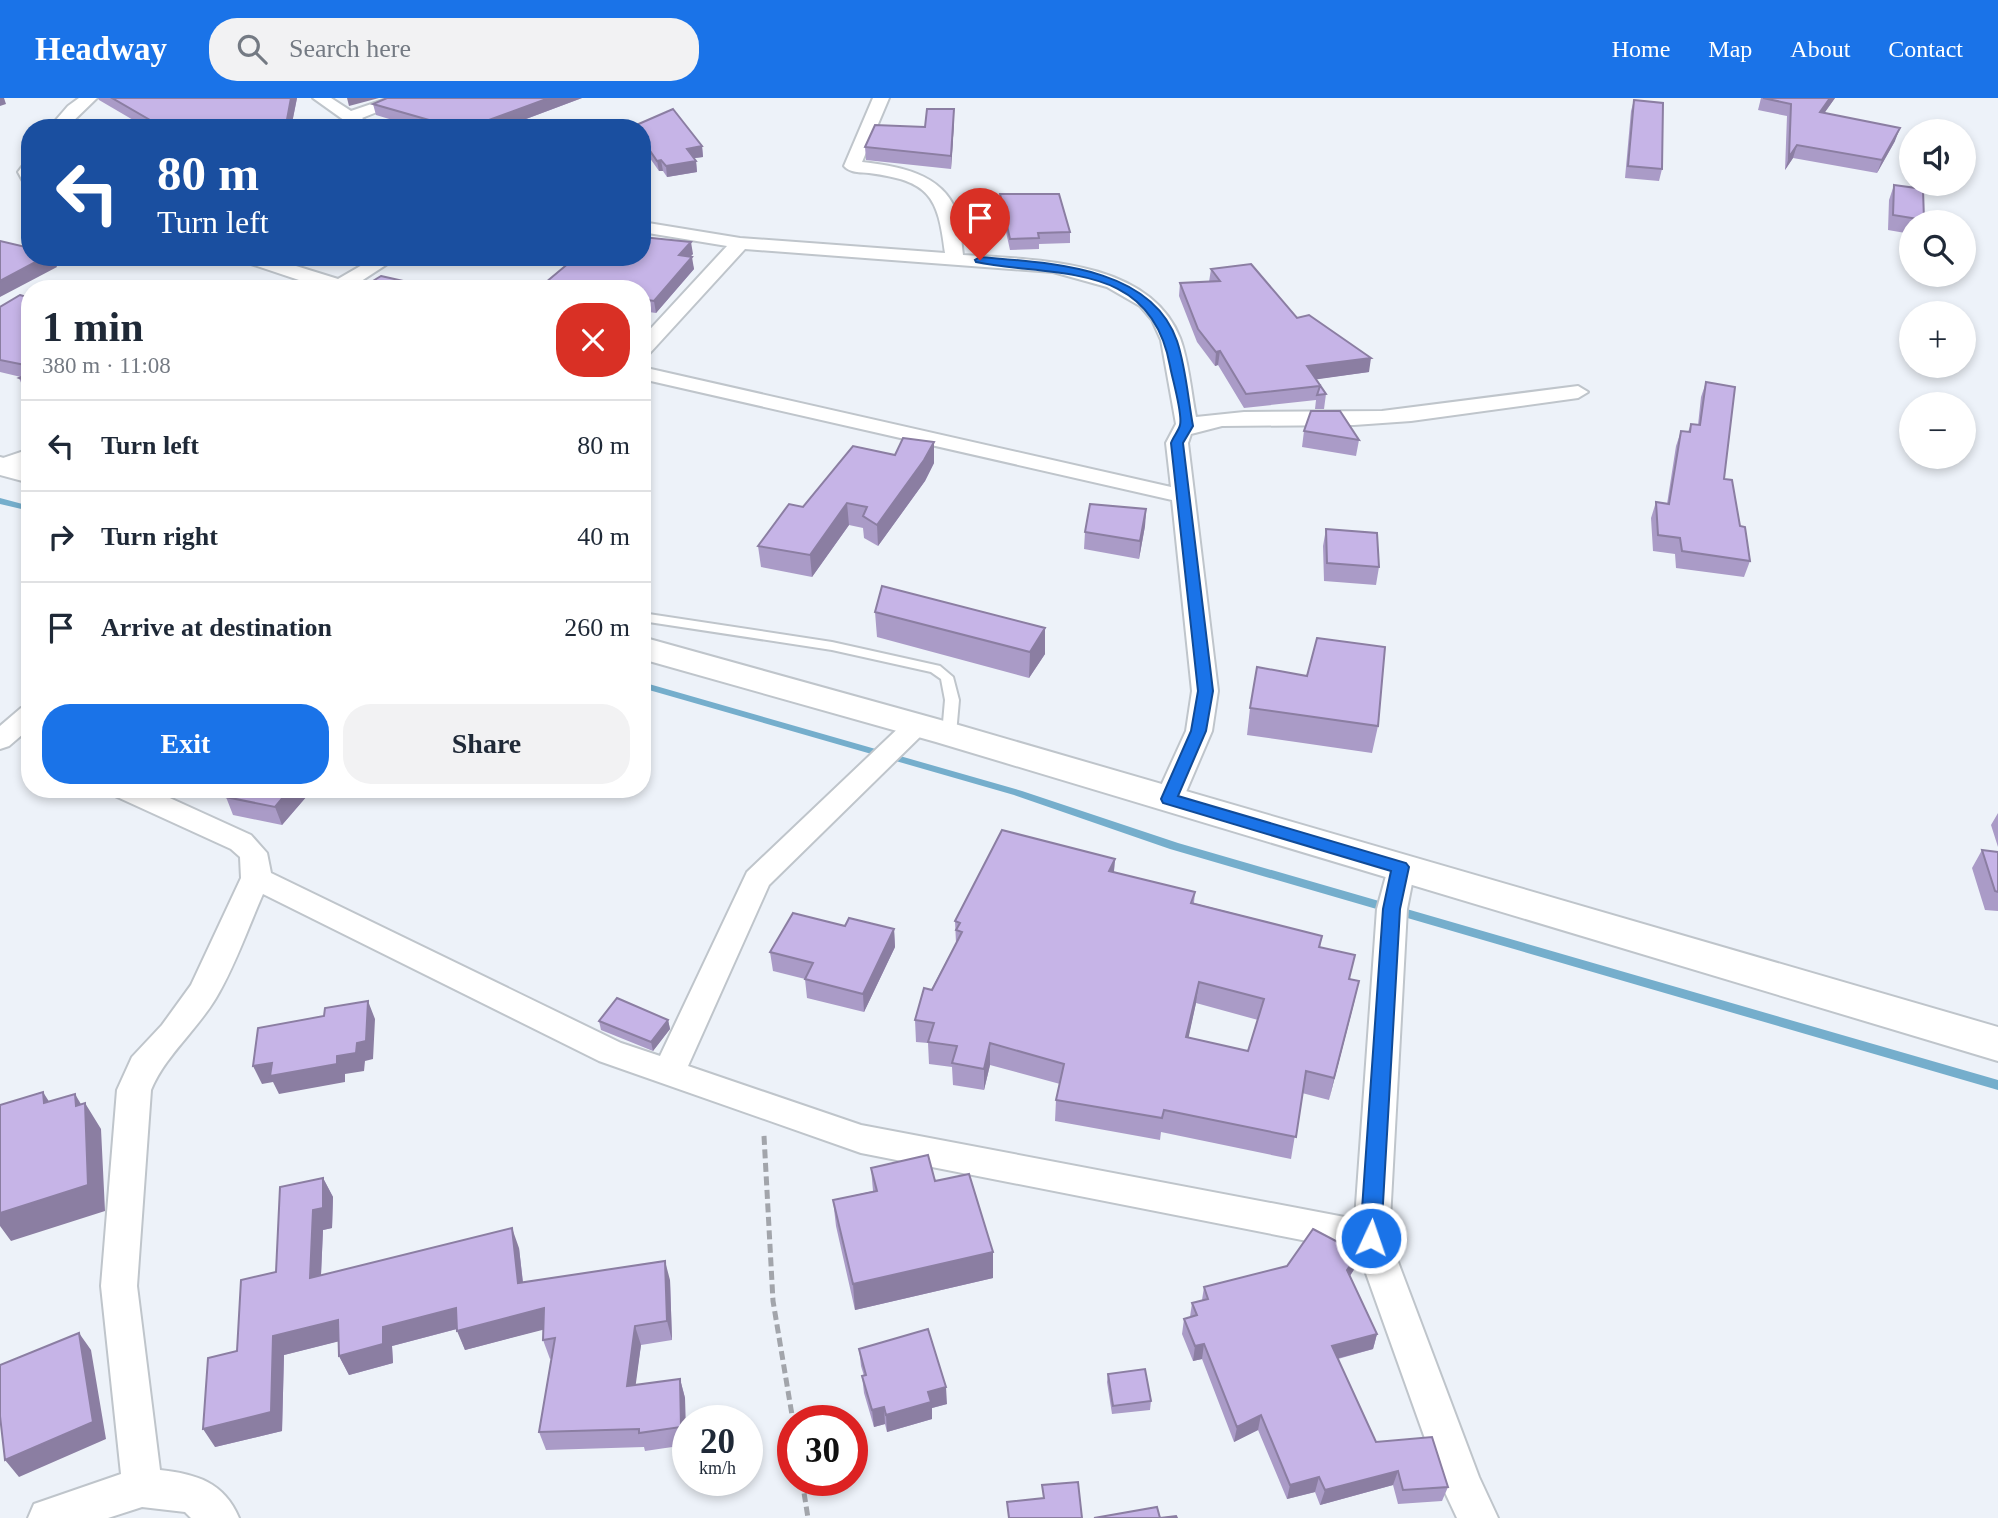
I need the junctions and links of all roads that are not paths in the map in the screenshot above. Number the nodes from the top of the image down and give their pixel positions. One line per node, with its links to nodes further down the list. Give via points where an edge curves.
1 (89, 98): 6 (street)
2 (321, 98): 5 (street)
3 (404, 98): 5 (street)
4 (881, 98): 10 (street, via 852,166 904,174 940,197 947,209)
5 (351, 117): 7 (street)
6 (65, 119)
7 (354, 119)
8 (651, 228): 9 (street)
9 (740, 243): 10 (street); 15 (street)
10 (955, 258): 18 (street, via 1054,267 1114,283 1147,302 1171,340)
11 (275, 266): 13 (street)
12 (373, 266): 14 (street)
13 (316, 280)
14 (349, 280)
15 (651, 340)
16 (651, 375): 19 (street, via 1143,485)
17 (1578, 391): 18 (street, via 1468,411 1353,419 1223,420)
18 (1187, 426): 19 (street, via 1177,443)
19 (1182, 485): 24 (street, via 1205,691 1199,731)
20 (651, 618): 22 (lane, via 832,646 934,669 947,677 952,700)
21 (651, 651): 22 (main road)
22 (933, 730): 24 (main road); 28 (street, via 757,879)
23 (144, 798): 26 (street, via 254,851)
24 (1169, 799): 25 (main road)
25 (1400, 867): 27 (main road); 29 (street, via 1391,909)
26 (256, 878): 28 (street, via 610,1052); 30 (street, via 204,991 144,1066 134,1090 120,1286)
27 (1998, 1044)
28 (669, 1072): 29 (street, via 861,1139)
29 (1371, 1238): 33 (street, via 1462,1486)
30 (142, 1487): 31 (street); 32 (street, via 195,1494)
31 (48, 1518)
32 (219, 1518)
33 (1478, 1518)

